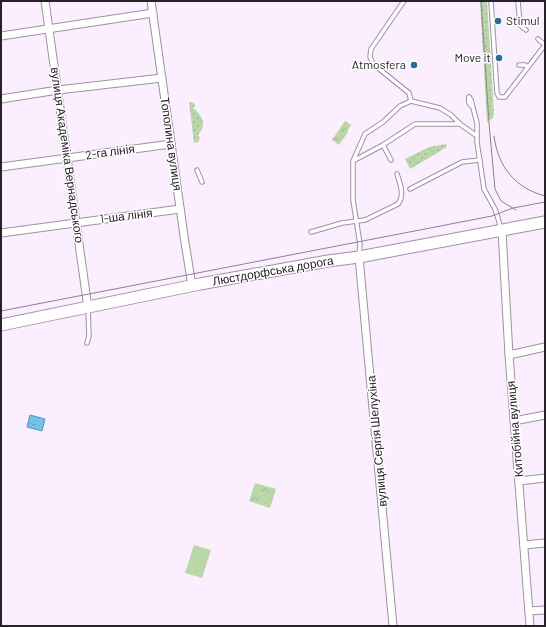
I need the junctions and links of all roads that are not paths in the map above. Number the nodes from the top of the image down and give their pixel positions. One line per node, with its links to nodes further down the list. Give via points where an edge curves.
1 (45, 1): 7 (street, вулиця Академіка Вернадського)
2 (151, 1): 6 (street, Тополина вулиця)
3 (404, 1): 17 (lane, via 371,49 370,57 373,64 409,93)
4 (491, 1): 13 (lane, via 498,95 501,98 505,97)
5 (518, 1): 8 (lane, via 520,25)
6 (153, 13): 7 (street); 14 (street, Тополина вулиця)
7 (49, 28): 9 (street); 15 (street, вулиця Академіка Вернадського)
8 (526, 30)
9 (1, 36)
10 (538, 39): 11 (lane)
11 (545, 45): 13 (lane)
12 (519, 65): 13 (lane)
13 (528, 67)
14 (162, 78): 15 (street); 21 (street, Тополина вулиця)
15 (58, 90): 16 (street); 23 (street, вулиця Академіка Вернадського)
16 (1, 99)
17 (411, 101): 19 (lane, via 440,108); 26 (lane, via 400,106 365,134)
18 (472, 106): 20 (lane, via 477,123)
19 (460, 124): 20 (lane); 22 (lane, via 415,124)
20 (477, 136): 25 (lane)
21 (171, 144): 23 (street, 2-га лінія); 32 (street, Тополина вулиця)
22 (383, 145): 24 (lane); 26 (lane)
23 (68, 158): 27 (street, 2-га лінія); 35 (street, вулиця Академіка Вернадського)
24 (391, 160)
25 (480, 160): 31 (lane, via 462,162); 36 (lane, via 484,189 495,209)
26 (353, 161): 33 (lane)
27 (1, 167)
28 (197, 170): 30 (lane)
29 (398, 174): 33 (lane, via 402,193 398,204 365,220)
30 (202, 182)
31 (410, 189)
32 (180, 209): 35 (street, 1-ша лінія); 40 (street, Тополина вулиця)
33 (356, 221): 37 (lane); 39 (lane, via 360,244)
34 (545, 222): 36 (main road, Люстдорфська дорога)
35 (77, 223): 38 (street, 1-ша лінія); 41 (street, вулиця Академіка Вернадського)
36 (502, 231): 39 (main road, Люстдорфська дорога); 45 (street, Китобійна вулиця)
37 (310, 232)
38 (1, 233)
39 (359, 257): 40 (main road, Люстдорфська дорога); 54 (street, вулиця Сергія Шелухіна)
40 (192, 286): 41 (main road, Люстдорфська дорога)
41 (88, 308): 42 (main road, Люстдорфська дорога); 43 (lane)
42 (1, 325)
43 (87, 343)
44 (545, 347): 45 (street)
45 (509, 355): 47 (street, Китобійна вулиця)
46 (545, 415): 47 (street)
47 (514, 421): 49 (street, Китобійна вулиця)
48 (545, 478): 49 (street)
49 (519, 481): 51 (street, Китобійна вулиця)
50 (545, 543): 51 (street)
51 (524, 545): 53 (street, Китобійна вулиця)
52 (545, 610): 53 (street)
53 (529, 611): 55 (street, Китобійна вулиця)
54 (393, 626)
55 (530, 626)

